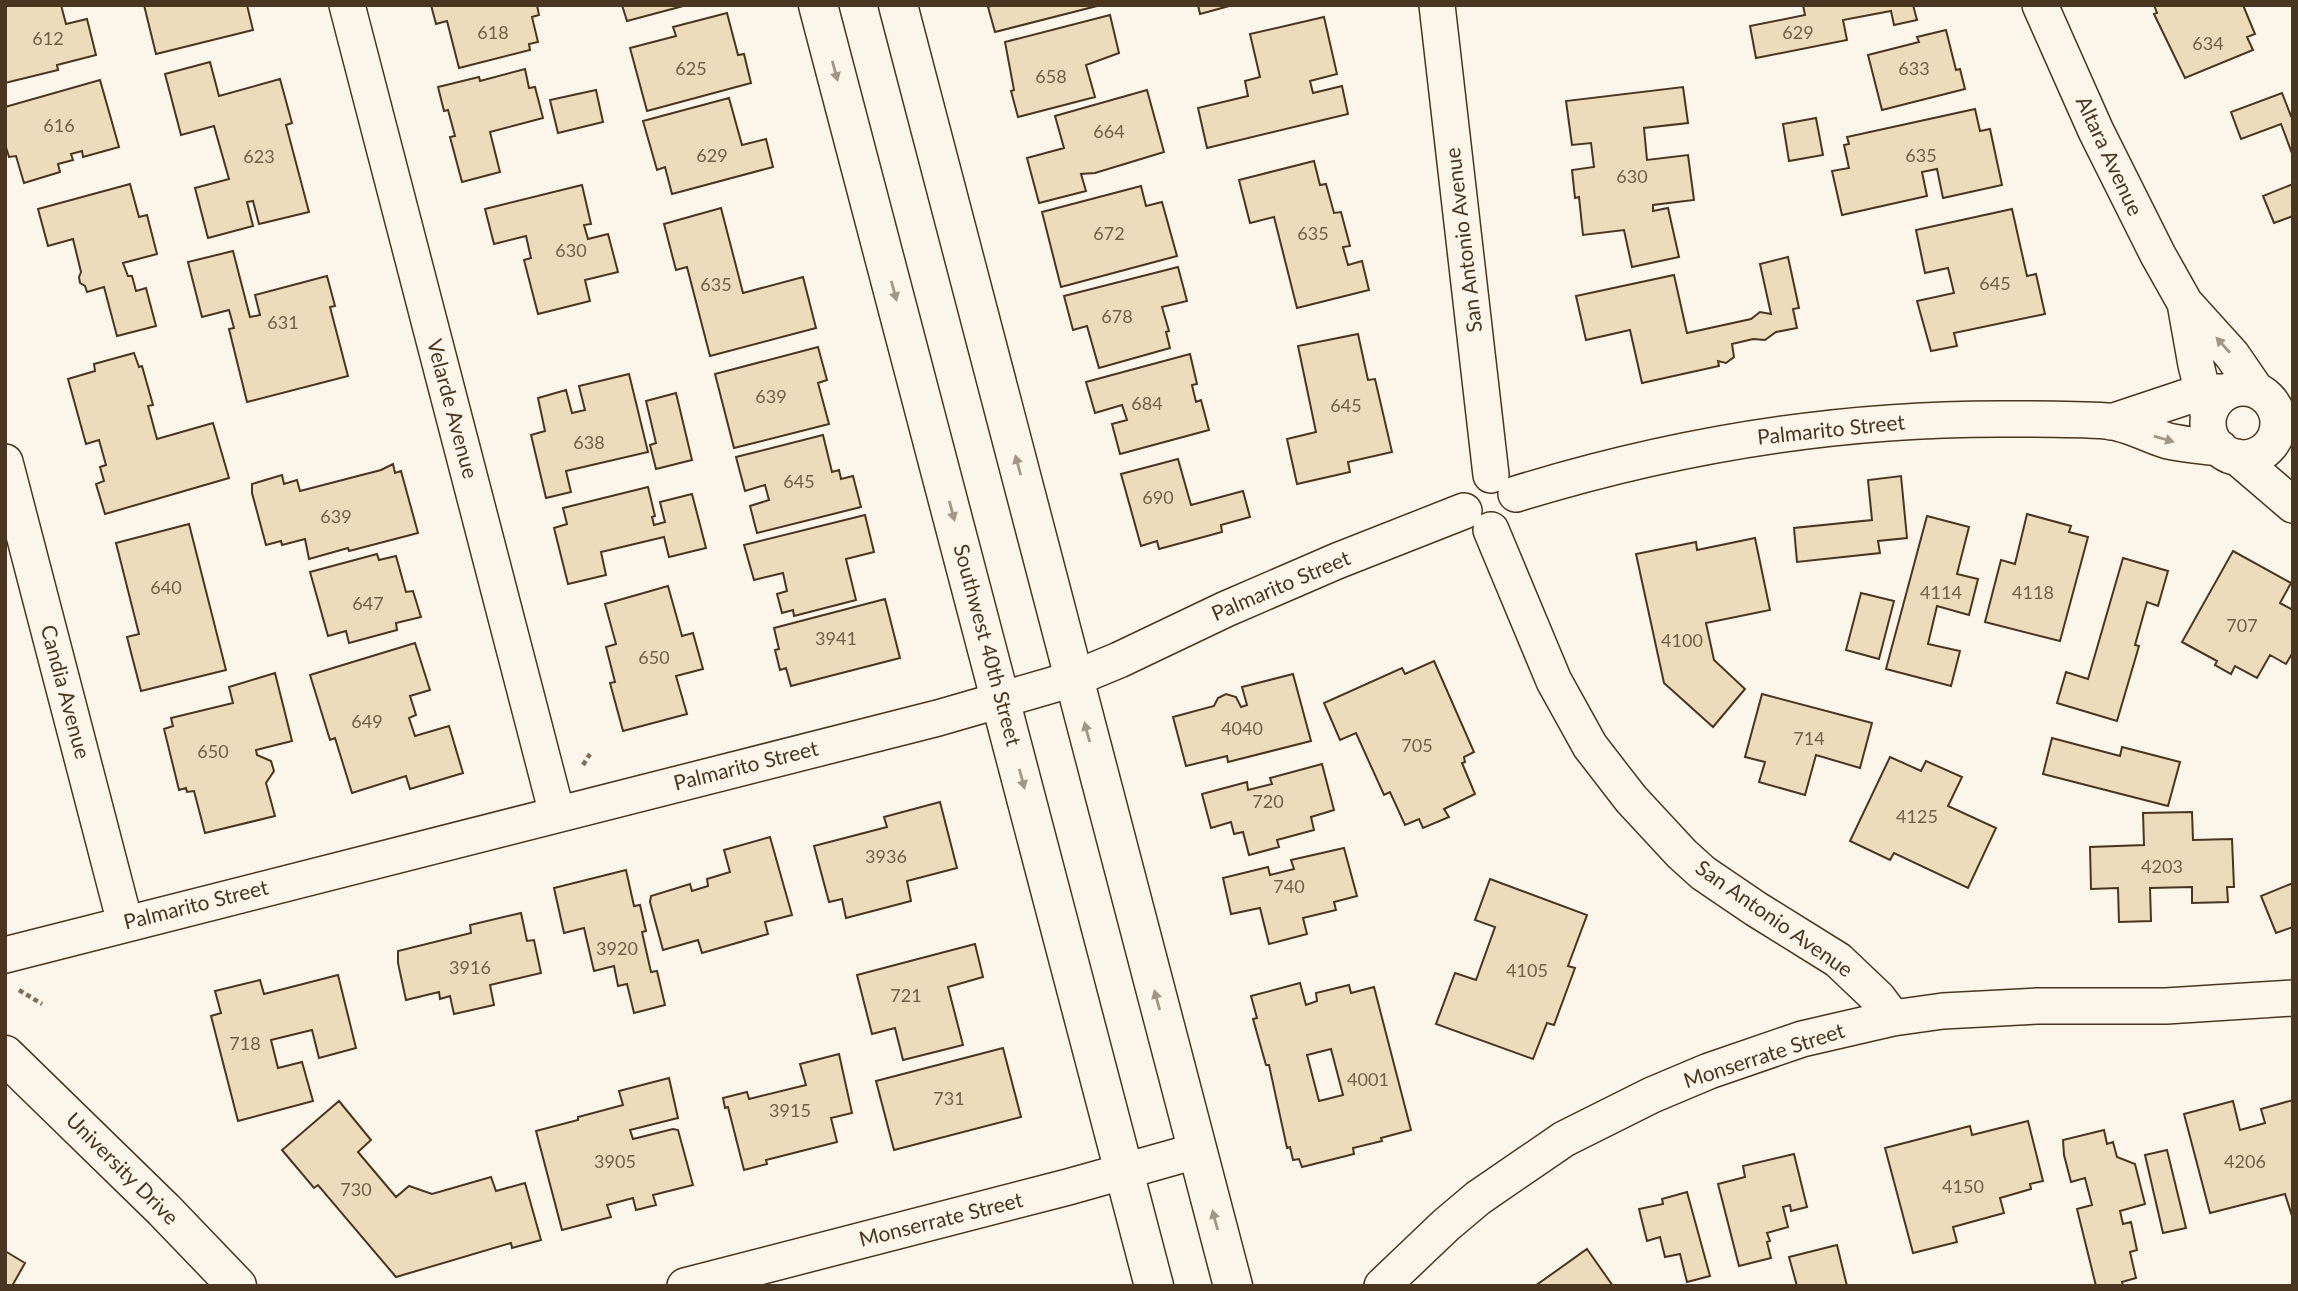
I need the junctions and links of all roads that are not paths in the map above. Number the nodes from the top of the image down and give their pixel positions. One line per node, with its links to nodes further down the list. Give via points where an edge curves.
1 (347, 5): 15 (street, Velarde Avenue)
2 (818, 5): 14 (main road, Southwest 40th Street, one-way to 14)
3 (898, 5): 13 (main road, one-way to 3)
4 (1437, 5): 10 (street, San Antonio Avenue)
5 (2040, 5): 6 (street, Altara Avenue, via 2135,212)
6 (2185, 303): 8 (street, Altara Avenue); 8 (street, Altara Avenue, one-way to 6, via 2232,355)
7 (2111, 422): 8 (street, Palmarito Street); 8 (street, Palmarito Street, one-way to 8, via 2168,441); 10 (street, Palmarito Street, via 1950,419 1836,428)
8 (2256, 424): 11 (street, Altara Avenue)
9 (5, 462): 16 (street, Candia Avenue)
10 (1503, 484): 12 (street, via 1516,510 1512,518 1507,524); 12 (street, via 1482,476 1468,486 1463,494)
11 (2293, 505)
12 (1478, 520): 13 (street, Palmarito Street, via 1300,577); 19 (street, San Antonio Avenue, via 1560,692 1590,746 1631,799 1703,873 1838,960)
13 (1073, 678): 14 (street, Palmarito Street); 21 (main road, one-way to 13)
14 (1002, 700): 15 (street, Palmarito Street); 22 (main road, Southwest 40th Street, one-way to 22)
15 (557, 814): 16 (street, Palmarito Street)
16 (125, 923): 17 (street, Palmarito Street)
17 (9, 970)
18 (2293, 998): 19 (street, Monserrate Street, via 2166,1006 1990,1007)
19 (1893, 1018): 27 (street, Monserrate Street, via 1758,1053 1604,1117 1555,1144 1478,1198)
20 (5, 1055): 23 (main road, University Drive)
21 (1196, 1151): 22 (street, Monserrate Street); 26 (main road, one-way to 21)
22 (1124, 1171): 24 (street, Monserrate Street); 25 (main road, Southwest 40th Street)
23 (237, 1286)
24 (685, 1286)
25 (1154, 1286)
26 (1233, 1286)
27 (1382, 1286)

